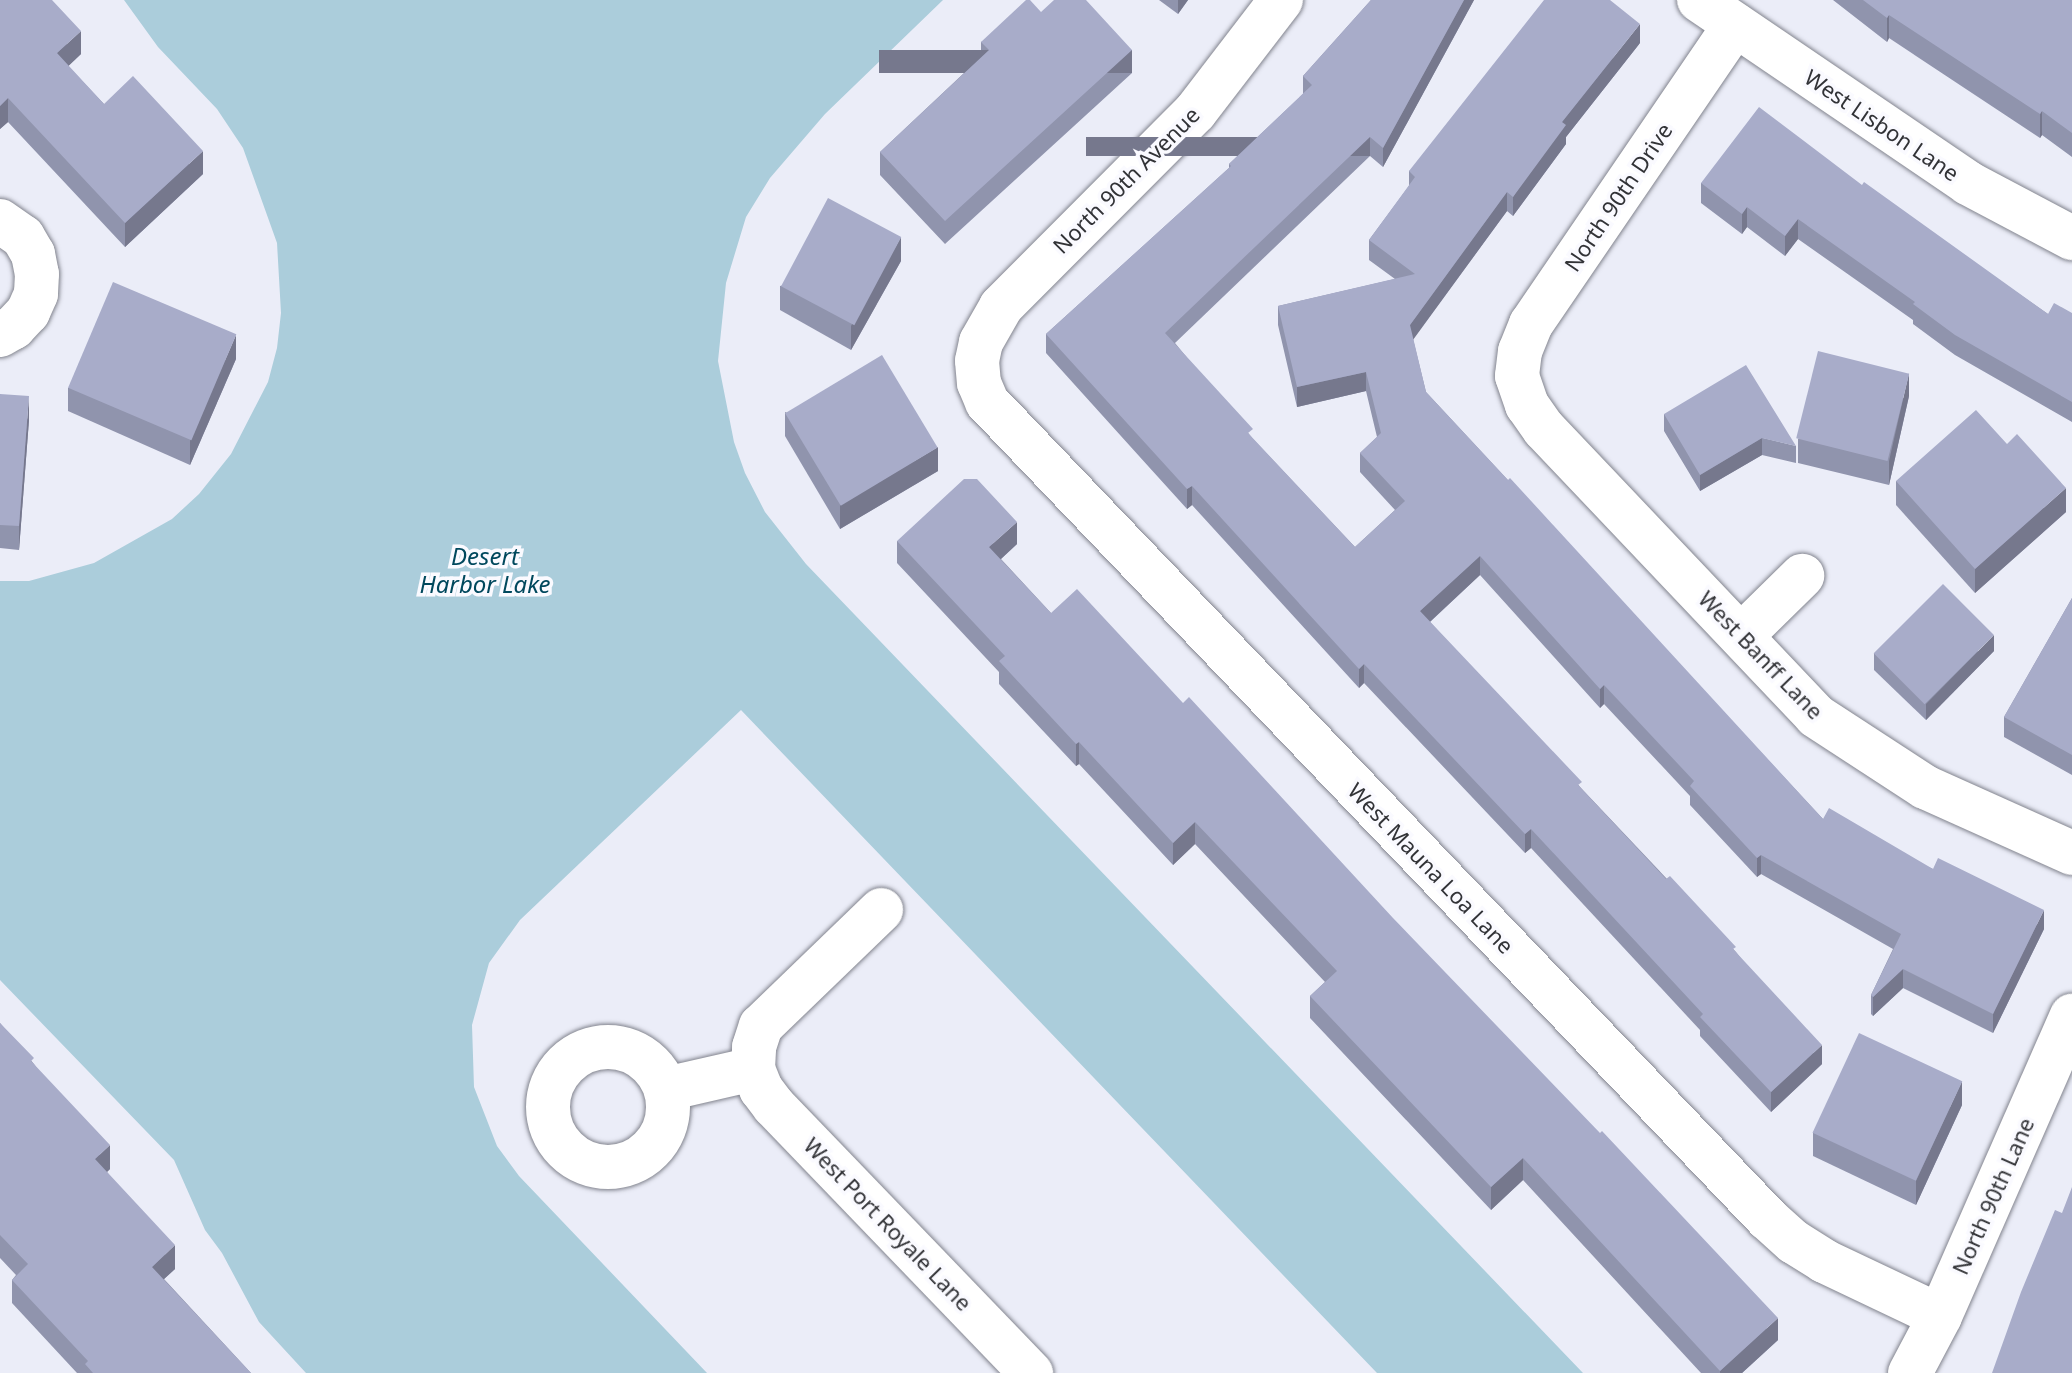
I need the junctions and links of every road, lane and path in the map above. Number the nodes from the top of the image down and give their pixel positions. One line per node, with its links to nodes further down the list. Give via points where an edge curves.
1 (1281, 0): 7 (street, North 90th Avenue, via 1195,112 1001,307 981,342)
2 (1699, 0): 3 (street, West Lisbon Lane)
3 (1735, 25): 5 (street, West Lisbon Lane, via 1968,183); 8 (street, North 90th Drive, via 1531,324)
4 (0, 221): 6 (street, via 23,237 37,274 28,312)
5 (2072, 238)
6 (0, 335)
7 (977, 361): 16 (street, West Mauna Loa Lane, via 979,383 998,416 1767,1218 1824,1261)
8 (1517, 376): 10 (street, West Banff Lane, via 1527,405 1544,429)
9 (1802, 576): 10 (street)
10 (1741, 636): 11 (street, West Banff Lane, via 1816,716 1925,787)
11 (2072, 853)
12 (881, 910): 14 (street, via 761,1026)
13 (2072, 1016): 16 (street, North 90th Lane)
14 (753, 1069): 15 (street); 17 (street, West Port Royale Lane, via 774,1106)
15 (666, 1089)
16 (1940, 1316): 18 (street, North 90th Lane)
17 (1031, 1373)
18 (1910, 1373)

